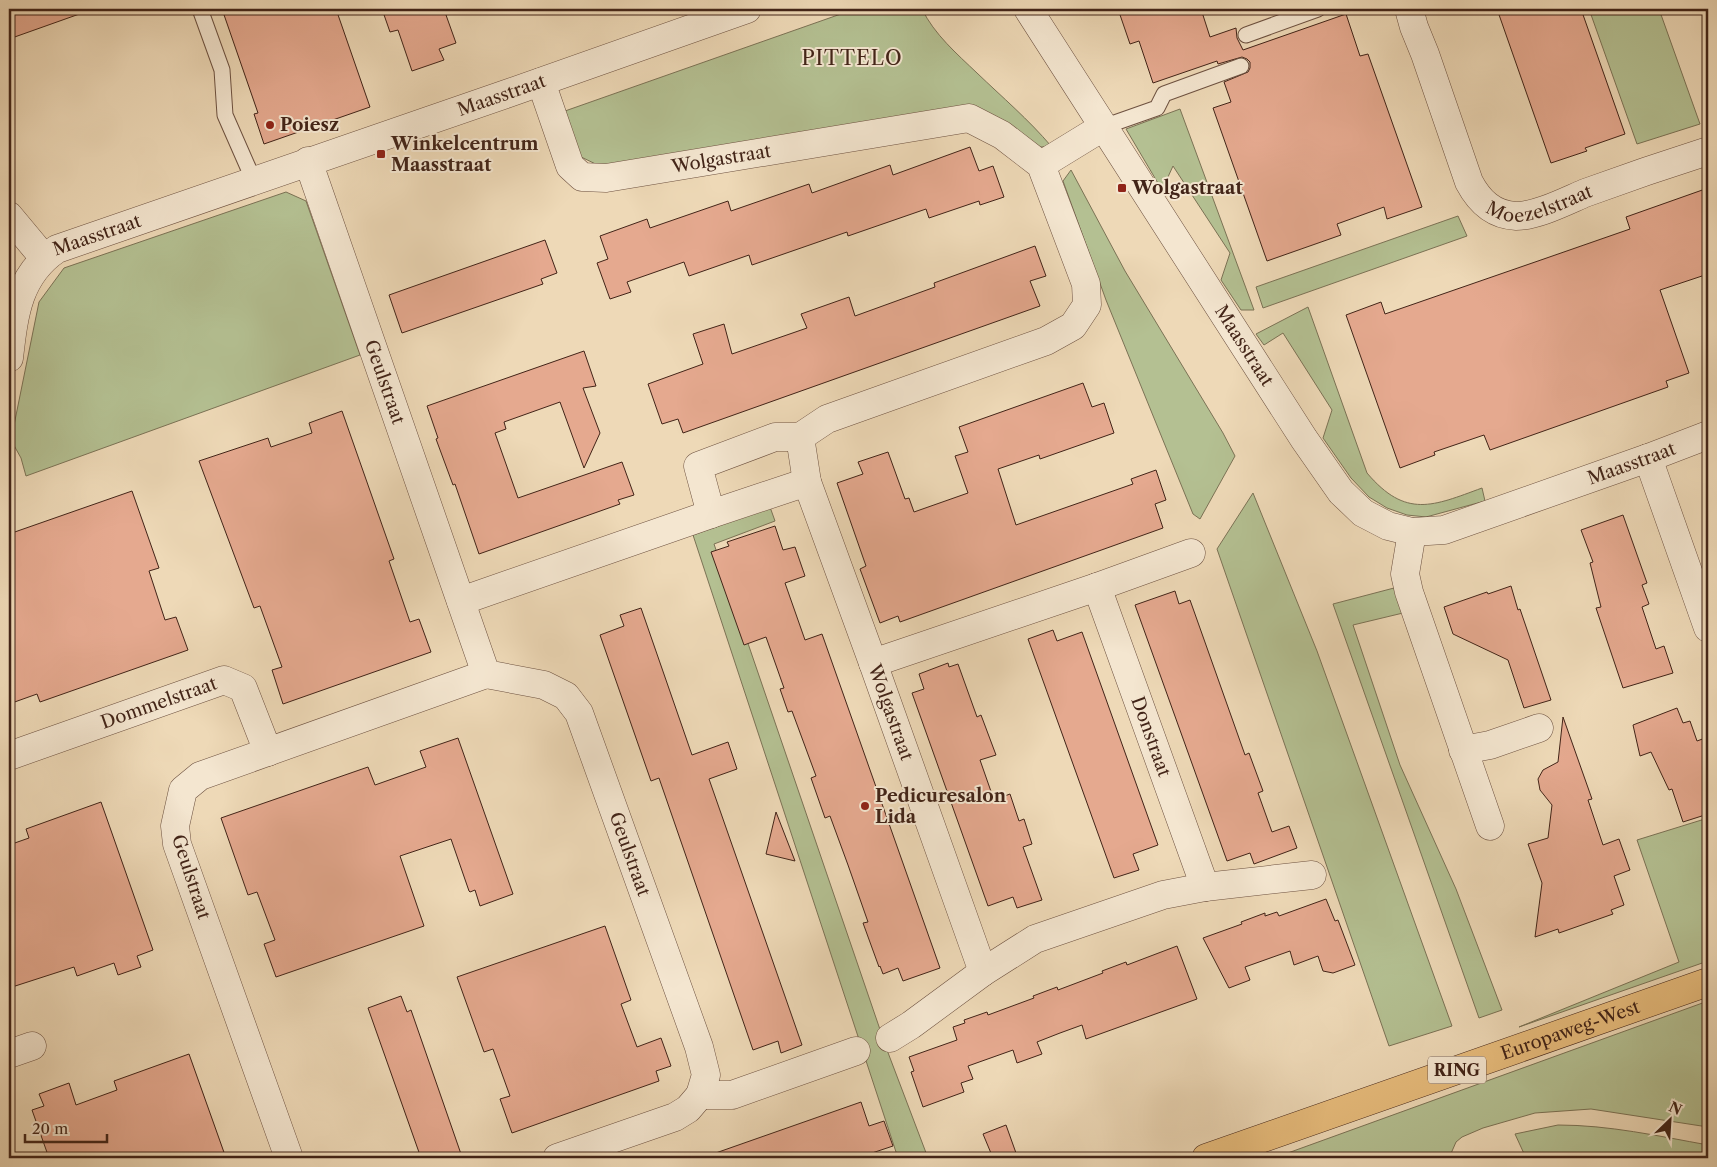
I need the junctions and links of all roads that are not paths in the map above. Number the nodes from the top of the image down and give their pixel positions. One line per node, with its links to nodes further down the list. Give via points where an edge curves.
1 (200, 9): 13 (lane, via 222,70 226,115)
2 (747, 9): 8 (street, Maasstraat)
3 (1028, 9): 9 (street, Maasstraat)
4 (1318, 9): 6 (lane)
5 (1409, 9): 10 (street, Moezelstraat, via 1475,194 1483,204 1499,212 1516,216 1537,211)
6 (1246, 35)
7 (1241, 66): 9 (lane, via 1164,94 1157,108)
8 (541, 82): 11 (street, Maasstraat); 12 (street, Wolgastraat, via 570,166 582,177 606,178 969,118 1002,135)
9 (1103, 127): 12 (street); 22 (street, Maasstraat, via 1341,492 1363,513 1388,526)
10 (1708, 150)
11 (308, 162): 13 (street, Maasstraat); 25 (street, Geulstraat)
12 (1040, 165): 18 (street, via 1086,284 1087,305 1073,326 1046,341 827,419)
13 (254, 181): 15 (street, Maasstraat, via 71,244)
14 (9, 216): 15 (street)
15 (44, 258): 16 (street, Maasstraat, via 27,280 20,298)
16 (9, 358)
17 (1708, 434): 19 (street, Maasstraat)
18 (800, 436): 20 (street, Wolgastraat); 21 (street, via 775,437 698,466)
19 (1648, 458): 22 (street, Maasstraat, via 1444,530); 26 (street)
20 (807, 482): 21 (street); 27 (street, Wolgastraat)
21 (711, 514): 25 (street)
22 (1412, 532): 30 (street, via 1405,574 1409,592)
23 (1190, 553): 24 (street)
24 (1097, 587): 27 (street); 35 (street, Donstraat)
25 (461, 601): 28 (street, Geulstraat)
26 (1708, 628)
27 (873, 663): 36 (street, Wolgastraat)
28 (486, 674): 31 (street, Geulstraat); 40 (street, Geulstraat, via 544,685 566,696 579,713 699,1047 706,1075)
29 (1539, 728): 30 (street, via 1490,745)
30 (1463, 750): 33 (street)
31 (268, 752): 32 (street, Dommelstraat, via 243,688 224,680); 41 (street, Geulstraat, via 200,776 183,790 175,826 177,844)
32 (9, 756)
33 (1490, 826)
34 (1312, 875): 35 (street)
35 (1204, 886): 36 (street, via 1164,895 1035,940)
36 (983, 972): 38 (street)
37 (1708, 982): 43 (main road, Europaweg-West / RING)
38 (890, 1038)
39 (856, 1051): 40 (street, via 732,1095)
40 (700, 1095): 42 (street, via 688,1110 675,1117)
41 (289, 1158)
42 (557, 1158)
43 (1206, 1158)

